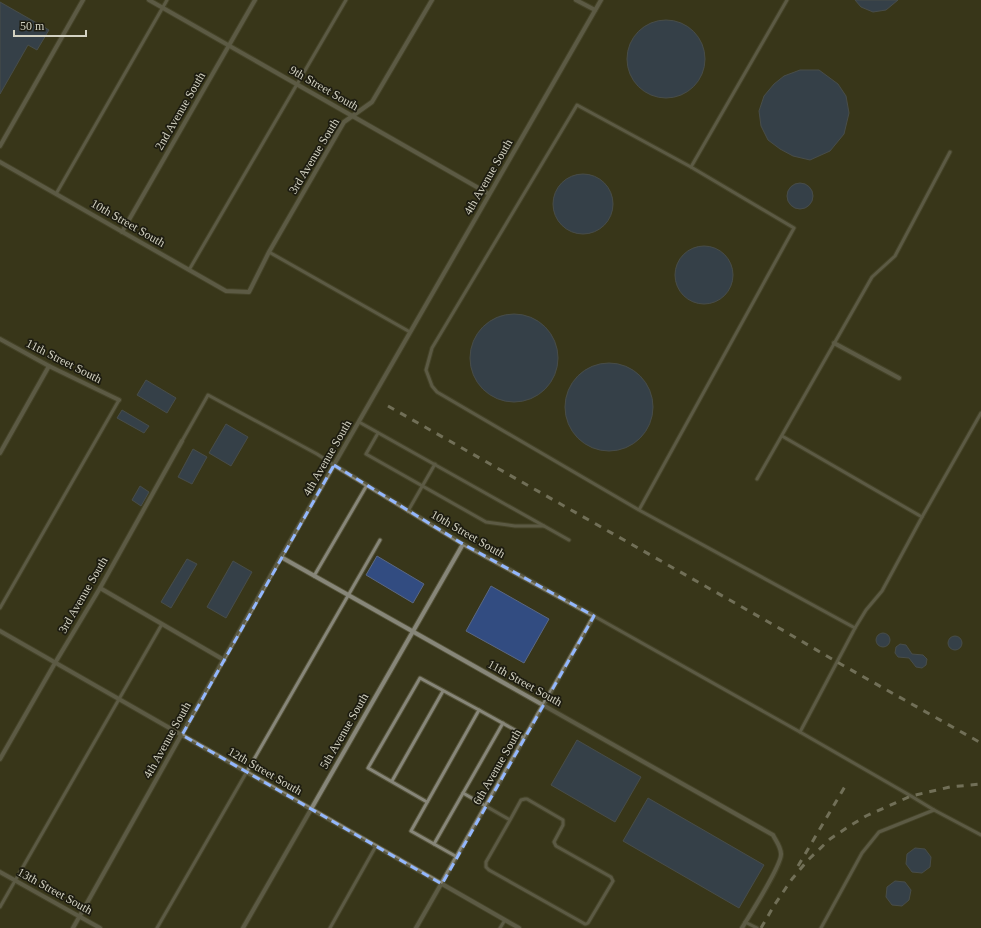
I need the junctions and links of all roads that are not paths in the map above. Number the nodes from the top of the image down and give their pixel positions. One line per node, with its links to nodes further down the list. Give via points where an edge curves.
1 (83, 0): 15 (street)
2 (149, 0): 10 (street, 9th Street South)
3 (167, 0): 10 (lane)
4 (255, 0): 12 (street, 2nd Avenue South)
5 (346, 0): 13 (lane)
6 (432, 0): 14 (street, 3rd Avenue South, via 372,102)
7 (576, 0): 11 (street)
8 (601, 0): 11 (street, 4th Avenue South)
9 (787, 0): 18 (lane)
10 (163, 8): 12 (street, 9th Street South); 19 (lane)
11 (595, 10): 20 (street, 4th Avenue South)
12 (229, 46): 13 (street, 9th Street South); 21 (street, 2nd Avenue South)
13 (297, 84): 14 (street, 9th Street South); 23 (lane)
14 (352, 116): 20 (street, 9th Street South); 22 (street, 3rd Avenue South, via 344,122)
15 (0, 146)
16 (950, 152): 27 (lane, via 895,256 872,276)
17 (0, 162): 19 (street, 10th Street South)
18 (691, 167): 43 (lane, via 794,228); 43 (lane, via 577,105 432,348 426,370 437,392)
19 (56, 194): 21 (street, 10th Street South)
20 (490, 194): 25 (street, 4th Avenue South)
21 (122, 232): 23 (street, 10th Street South)
22 (269, 252): 24 (street, 3rd Avenue South); 25 (lane)
23 (189, 270): 24 (street, 10th Street South, via 226,291)
24 (248, 292)
25 (410, 332): 32 (street, 4th Avenue South)
26 (0, 339): 28 (street, 11th Street South)
27 (834, 343): 29 (street); 34 (lane)
28 (49, 366): 30 (street, 11th Street South); 36 (street)
29 (899, 378)
30 (119, 400): 53 (lane)
31 (981, 413): 44 (lane)
32 (359, 422): 33 (lane); 38 (street, 4th Avenue South)
33 (378, 432): 37 (lane); 41 (lane, via 366,454)
34 (782, 436): 39 (lane); 44 (lane)
35 (182, 441): 38 (lane, via 208,395); 51 (street, 3rd Avenue South)
36 (0, 453)
37 (435, 464): 41 (lane); 45 (lane)
38 (334, 465): 40 (street, 10th Street South); 49 (street, 4th Avenue South)
39 (757, 479)
40 (367, 485): 42 (street, 10th Street South); 50 (lane)
41 (422, 486): 42 (lane); 45 (lane, via 486,522 515,526)
42 (408, 510): 48 (street, 10th Street South)
43 (639, 510): 56 (lane)
44 (922, 517): 56 (lane, via 882,591)
45 (545, 526): 47 (lane)
46 (380, 540): 52 (lane)
47 (569, 540)
48 (464, 544): 54 (street, 10th Street South); 58 (street, 5th Avenue South)
49 (281, 557): 50 (street, 11th Street South); 59 (street, 4th Avenue South)
50 (314, 576): 52 (street, 11th Street South)
51 (100, 588): 55 (street); 60 (street, 3rd Avenue South)
52 (348, 595): 58 (street, 11th Street South); 70 (lane)
53 (0, 608)
54 (594, 616): 63 (street, 6th Avenue South); 66 (lane)
55 (162, 624): 59 (street); 62 (lane)
56 (855, 628): 66 (lane)
57 (0, 631): 60 (street, 12th Street South)
58 (413, 632): 63 (street, 11th Street South); 75 (street, 5th Avenue South)
59 (224, 660): 67 (street, 4th Avenue South)
60 (55, 663): 62 (street, 12th Street South); 69 (street, 3rd Avenue South)
61 (443, 691): 64 (lane); 71 (lane); 71 (lane, via 420,678 368,768)
62 (119, 699): 67 (street, 12th Street South); 83 (lane)
63 (543, 705): 68 (street, 6th Avenue South); 88 (street, 11th Street South, via 773,835 780,847 781,856)
64 (479, 710): 65 (lane); 73 (lane)
65 (503, 723): 68 (lane); 72 (lane)
66 (800, 732): 76 (lane)
67 (182, 735): 70 (street, 12th Street South); 86 (street, 4th Avenue South)
68 (524, 739): 74 (street, 6th Avenue South)
69 (0, 759)
70 (247, 772): 75 (street, 12th Street South); 91 (lane)
71 (392, 781): 73 (lane)
72 (463, 793): 74 (lane); 79 (lane)
73 (427, 802): 79 (lane, via 411,831)
74 (486, 807): 77 (lane); 81 (street, 6th Avenue South)
75 (311, 809): 80 (street, 12th Street South); 92 (street, 5th Avenue South)
76 (934, 810): 78 (lane); 99 (lane, via 879,832 862,853)
77 (510, 820): 77 (lane, via 486,862 486,867 585,924 588,923 613,881 611,877 556,846 554,842 563,820 527,799 521,800)
78 (981, 835)
79 (434, 844): 81 (lane)
80 (376, 846): 84 (street, 12th Street South); 93 (lane)
81 (457, 857): 84 (street, 6th Avenue South)
82 (0, 872): 83 (street, 13th Street South)
83 (15, 880): 85 (lane); 86 (street, 13th Street South)
84 (442, 884): 87 (street, 12th Street South); 94 (street, 6th Avenue South)
85 (0, 907)
86 (80, 916): 89 (street, 4th Avenue South); 90 (street, 13th Street South)
87 (505, 920): 95 (lane); 96 (street, 12th Street South)
88 (745, 922): 97 (street, 11th Street South); 98 (lane)
89 (73, 928)
90 (100, 928)
91 (157, 928)
92 (243, 928)
93 (330, 928)
94 (416, 928)
95 (500, 928)
96 (519, 928)
97 (742, 928)
98 (757, 928)
99 (821, 928)

